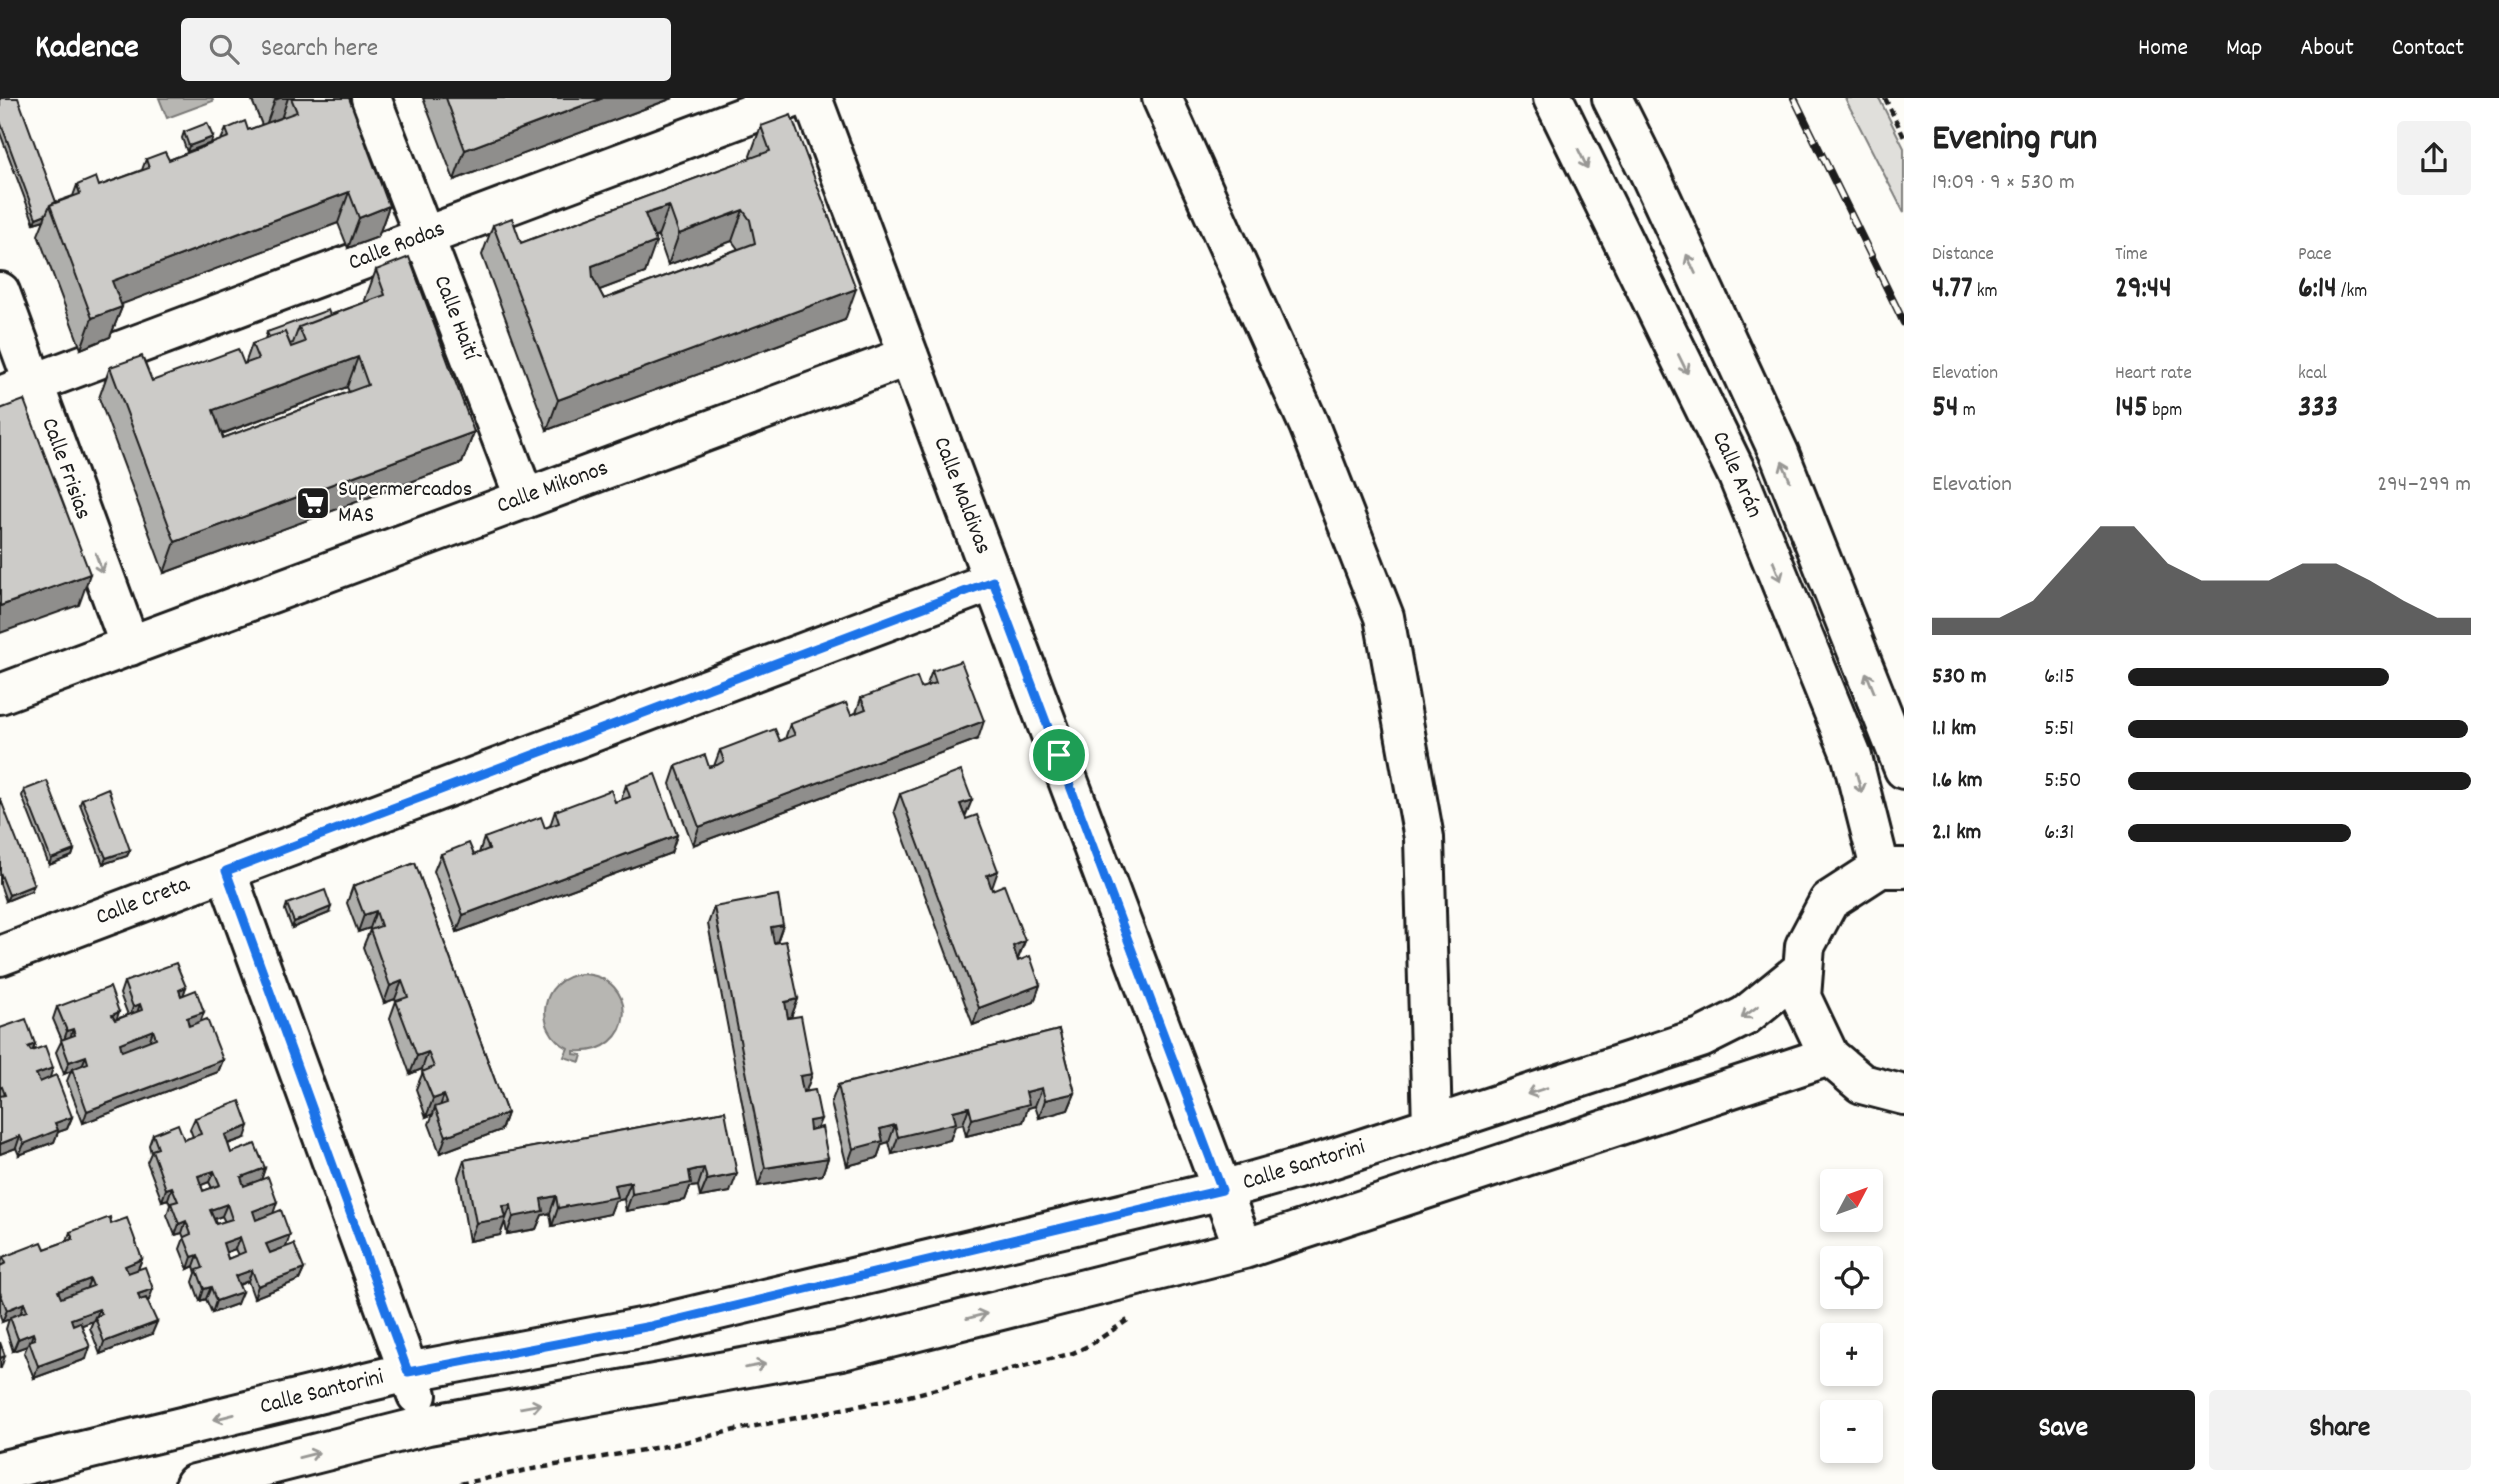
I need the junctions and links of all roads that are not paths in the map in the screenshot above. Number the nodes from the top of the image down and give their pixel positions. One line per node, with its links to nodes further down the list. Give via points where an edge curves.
1 (371, 98): 7 (street, Calle Haití)
2 (794, 98): 7 (street, Calle Rodas)
3 (812, 98): 9 (street, Calle Maldivas)
4 (1162, 98): 22 (street, via 1309,425 1384,617 1424,838)
5 (1553, 98): 16 (street, Calle Arán, one-way to 16, via 1738,476)
6 (1612, 98): 15 (street, Calle Arán, one-way to 6, via 1779,453)
7 (425, 237): 10 (street, Calle Rodas); 11 (street, Calle Haití)
8 (0, 292): 10 (street, Calle Frisias)
9 (909, 356): 11 (street, Calle Mikonos); 12 (street, Calle Maldivas)
10 (17, 390): 13 (street, Calle Frisias, one-way to 13)
11 (524, 499): 13 (street, Calle Mikonos)
12 (993, 581): 17 (street, Calle Creta); 23 (street, Calle Maldivas)
13 (130, 646): 14 (street, Calle Mikonos)
14 (0, 694)
15 (1904, 769)
16 (1892, 868): 19 (street, via 1829,901 1805,946)
17 (226, 871): 18 (street, Calle Creta); 25 (street)
18 (0, 956)
19 (1803, 969): 20 (street, via 1801,998); 22 (street, Calle Santorini, one-way to 22, via 1745,1016 1701,1038)
20 (1829, 1056): 21 (street, via 1862,1084); 24 (street)
21 (1904, 1095)
22 (1432, 1126): 23 (street, Calle Santorini)
23 (1222, 1190): 24 (street, Calle Maldivas); 25 (street, Calle Santorini, via 651,1326)
24 (1244, 1249): 26 (street, one-way to 24, via 842,1350)
25 (408, 1372): 26 (street); 27 (street, Calle Santorini, one-way to 27)
26 (428, 1425): 28 (street, one-way to 26)
27 (0, 1471)
28 (195, 1484)

